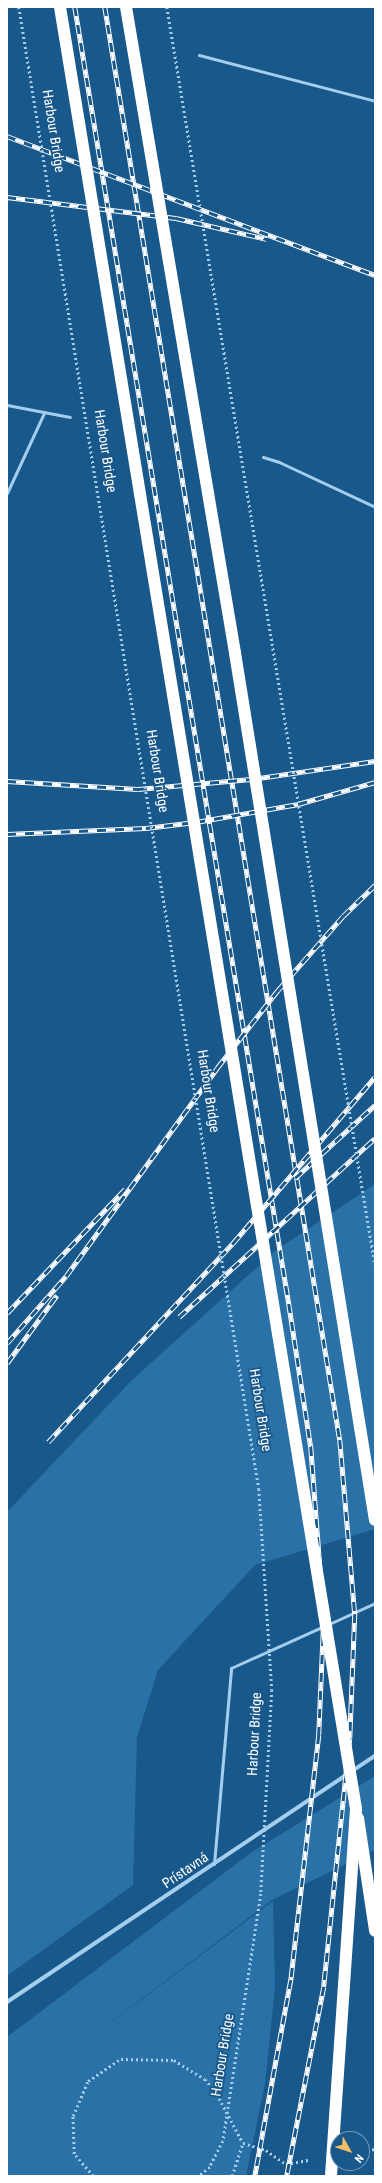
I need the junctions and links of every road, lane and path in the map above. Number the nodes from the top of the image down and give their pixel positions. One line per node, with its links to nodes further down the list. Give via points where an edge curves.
1 (19, 7): 24 (path, Harbour Bridge, bridge, via 259,1489 272,1690 261,1894 223,2141 210,2167)
2 (60, 7): 17 (highway, Harbour Bridge, bridge)
3 (126, 7): 14 (highway, bridge, via 235,653)
4 (167, 7): 13 (path, bridge)
5 (199, 55): 6 (lane)
6 (375, 101)
7 (7, 405): 8 (lane)
8 (44, 413): 9 (lane); 11 (lane)
9 (70, 417)
10 (263, 457): 12 (lane)
11 (7, 493)
12 (375, 507)
13 (375, 1265)
14 (375, 1520)
15 (375, 1603): 18 (lane, via 231,1668)
16 (375, 1756): 18 (street, Prístavná)
17 (356, 1809): 19 (highway, bridge); 26 (highway, bridge)
18 (214, 1864): 20 (street, Prístavná)
19 (375, 1931)
20 (7, 2002)
21 (243, 2142): 22 (path, via 266,2150 286,2164); 23 (path, Harbour Bridge, via 217,2094 205,2079 174,2060 121,2059 88,2081 72,2116 74,2154); 25 (path)
22 (316, 2159)
23 (94, 2176)
24 (199, 2176)
25 (232, 2176)
26 (331, 2176)

